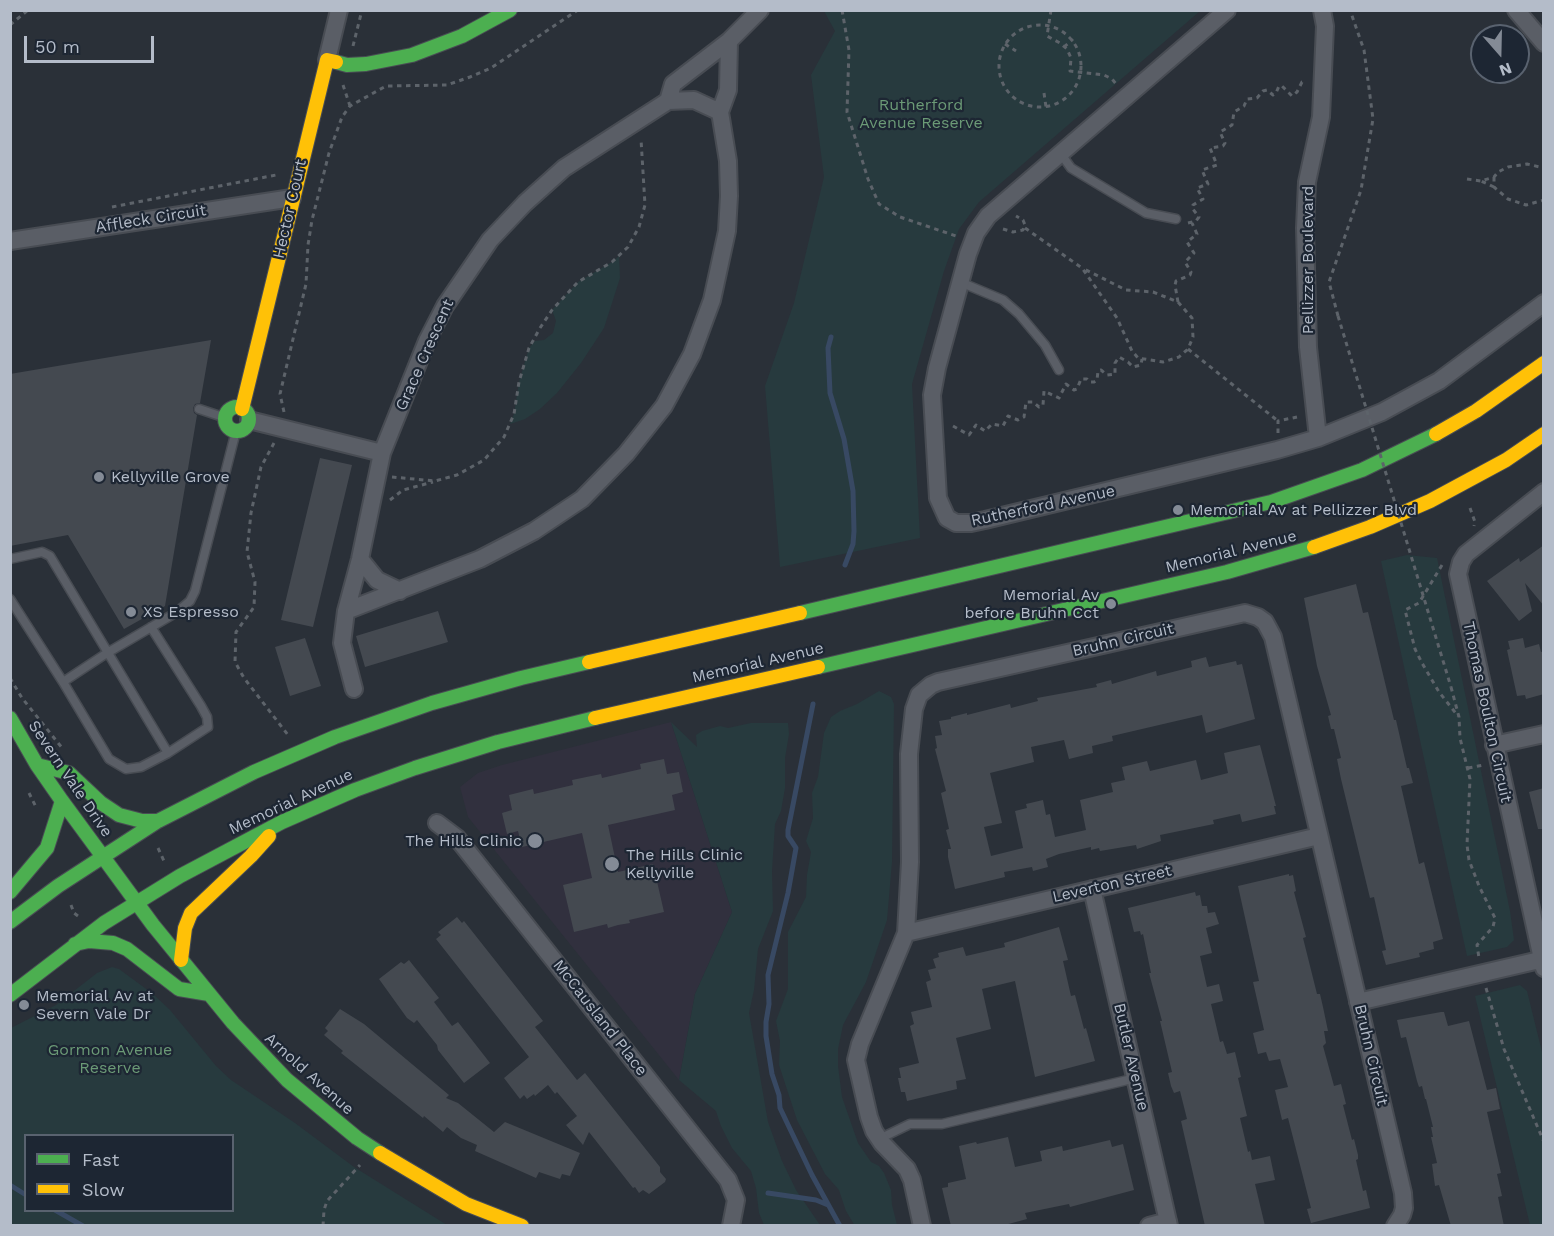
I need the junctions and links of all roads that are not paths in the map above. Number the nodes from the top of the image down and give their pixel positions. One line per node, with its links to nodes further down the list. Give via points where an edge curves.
1 (339, 10): 9 (street, Hector Court)
2 (510, 10): 9 (main road, via 462,36 412,55 366,64)
3 (760, 10): 7 (street, Grace Crescent)
4 (1227, 10): 12 (street, Rutherford Avenue)
5 (1322, 10): 24 (street, Pellizzer Boulevard, via 1325,26 1321,117 1307,183 1305,228 1308,347)
6 (1516, 10): 8 (street)
7 (729, 41): 10 (street, Grace Crescent, via 673,84); 11 (street, via 728,90)
8 (1544, 43)
9 (327, 60): 13 (main road, Hector Court)
10 (668, 101): 11 (street, via 694,100); 25 (street, Grace Crescent, via 564,168 490,240 445,306 427,341)
11 (720, 112): 29 (street, via 728,161 727,231 712,300 692,354 664,406 626,454 582,499 534,531 480,559)
12 (1061, 154): 14 (lane, via 1071,168 1146,213); 16 (street, Rutherford Avenue, via 988,216 972,242)
13 (292, 198): 15 (street, Affleck Circuit); 22 (main road, Hector Court)
14 (1176, 219)
15 (10, 241)
16 (960, 282): 19 (lane, via 1003,300 1019,314 1045,345); 24 (street, Rutherford Avenue, via 932,394 938,498 947,518 956,522 971,523 1060,503)
17 (1544, 303): 24 (street, Rutherford Avenue, via 1438,381 1382,412)
18 (1544, 363): 42 (main road, via 1476,411 1421,442 1305,491 1209,518 521,678 432,703 335,737 254,772)
19 (1059, 370)
20 (199, 409): 21 (lane)
21 (226, 418): 22 (main road, via 230,428); 22 (main road, via 233,408)
22 (243, 420): 25 (street); 32 (lane, Hector Court, via 195,591 177,612)
23 (1544, 434): 43 (main road, Memorial Avenue, via 1506,460 1430,501 1304,551 498,742 395,775)
24 (1318, 438)
25 (382, 453): 28 (street, Grace Crescent)
26 (1544, 492): 38 (street, Thomas Boulton Circuit, via 1466,554 1459,568 1458,580)
27 (10, 559): 33 (lane, via 42,552 51,556)
28 (360, 559): 29 (street, via 376,580); 31 (street, Grace Crescent)
29 (400, 591): 31 (street)
30 (10, 599): 34 (lane)
31 (346, 611): 35 (street, Grace Crescent, via 342,643)
32 (151, 627): 33 (lane, Hector Court); 39 (lane, via 207,717 208,727)
33 (107, 653): 34 (lane, Hector Court); 39 (lane)
34 (63, 682): 39 (lane, via 109,759 117,765 134,769)
35 (354, 689)
36 (10, 718): 40 (main road, Severn Vale Drive)
37 (1544, 734): 38 (street)
38 (1494, 745): 54 (street, Thomas Boulton Circuit)
39 (168, 753)
40 (37, 765): 41 (main road, Severn Vale Drive); 42 (main road, via 69,773 119,815)
41 (62, 801): 46 (main road, Severn Vale Drive); 48 (main road, via 47,848)
42 (158, 821): 46 (main road)
43 (282, 822): 49 (main road, Memorial Avenue); 53 (main road, via 191,913)
44 (437, 824): 62 (street, McCausland Place, via 456,838 728,1180 736,1200)
45 (1319, 836): 47 (street, Leverton Street); 51 (street, Bruhn Circuit, via 1273,637 1265,622 1252,614 1238,613 938,682 924,690 914,709 909,762); 57 (street, Bruhn Circuit)
46 (103, 857): 49 (main road, Arnold Avenue); 50 (main road)
47 (1092, 889): 51 (street, Leverton Street); 58 (street, Butler Avenue)
48 (10, 892)
49 (136, 902): 52 (main road, Memorial Avenue); 53 (main road, Arnold Avenue)
50 (10, 922)
51 (906, 933): 59 (street, Bruhn Circuit, via 856,1060 869,1117)
52 (75, 944): 55 (main road, Memorial Avenue); 56 (main road, via 113,943 179,989)
53 (181, 960): 56 (main road, Arnold Avenue)
54 (1543, 962): 57 (street)
55 (10, 994)
56 (209, 994): 61 (main road, Arnold Avenue, via 255,1049 357,1138 466,1204)
57 (1358, 1002): 65 (street, Bruhn Circuit, via 1404,1200 1402,1215)
58 (1136, 1078): 59 (lane, via 942,1124 910,1124); 60 (street, Butler Avenue)
59 (879, 1139): 63 (street, Bruhn Circuit, via 907,1168)
60 (1169, 1223): 64 (street)
61 (522, 1226)
62 (731, 1226)
63 (922, 1226)
64 (1149, 1226)
65 (1395, 1226)

